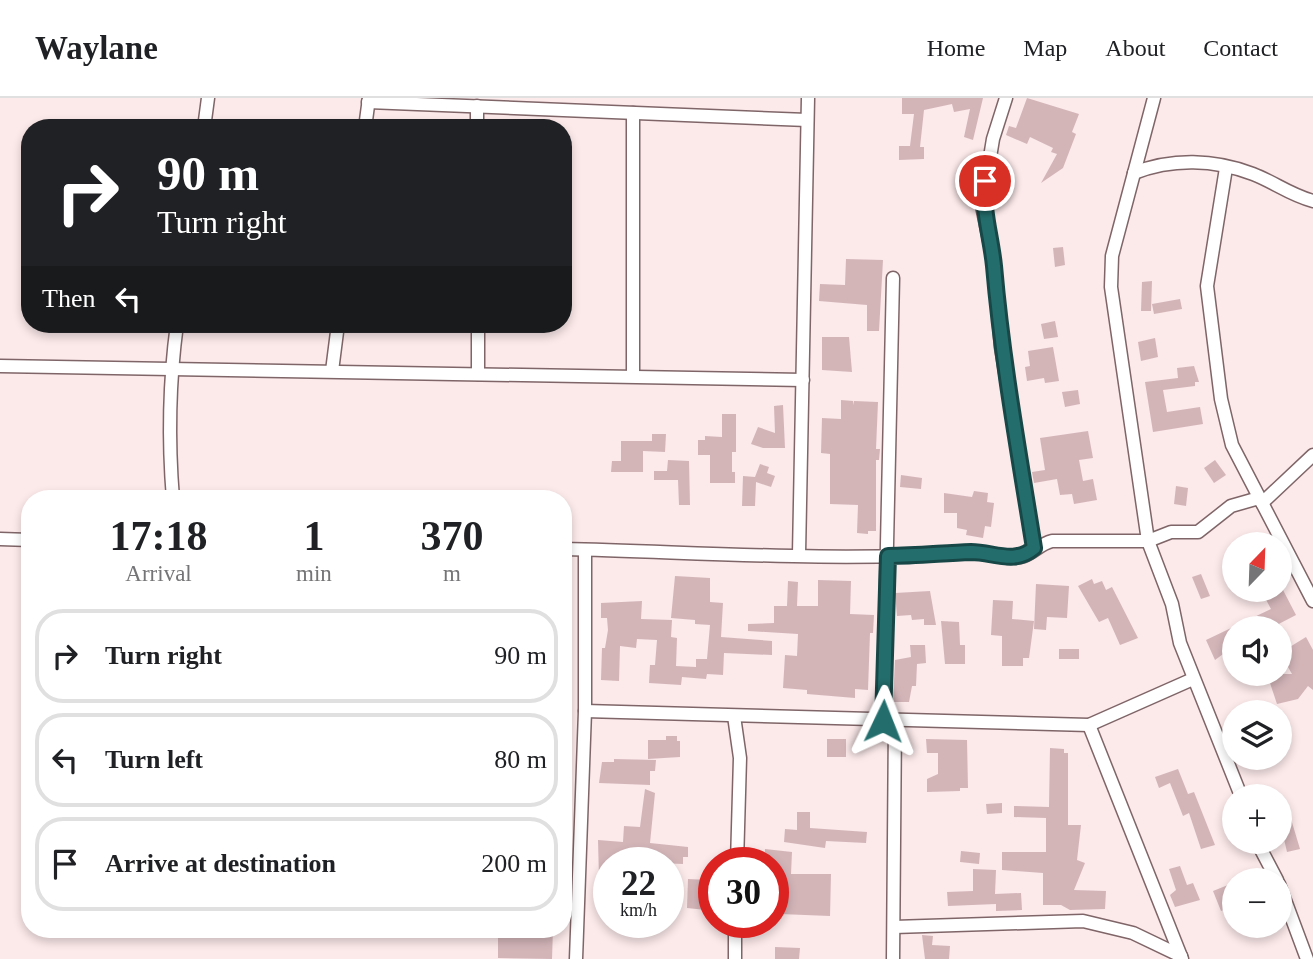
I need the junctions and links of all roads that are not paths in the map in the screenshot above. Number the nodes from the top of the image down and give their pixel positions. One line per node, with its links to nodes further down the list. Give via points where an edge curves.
1 (208, 98): 8 (street)
2 (808, 98): 11 (street)
3 (1006, 98): 31 (street, via 993,139 982,206)
4 (1154, 98): 13 (street)
5 (369, 100): 6 (street); 9 (street)
6 (477, 106): 7 (street); 10 (street)
7 (633, 113): 11 (street); 23 (street)
8 (205, 119)
9 (366, 119)
10 (477, 119)
11 (807, 120): 24 (street)
12 (1226, 168): 13 (street, via 1169,162); 14 (street, via 1255,175 1282,191); 27 (street, via 1208,276 1208,313 1232,445)
13 (1134, 173): 30 (street, via 1109,270)
14 (1313, 201)
15 (893, 278): 35 (street)
16 (176, 333): 20 (street)
17 (337, 333): 21 (street)
18 (478, 333): 22 (street)
19 (0, 366): 20 (street)
20 (171, 368): 21 (street); 26 (street, via 168,438)
21 (332, 371): 22 (street)
22 (478, 373): 23 (street)
23 (633, 376): 24 (street)
24 (803, 380): 34 (street)
25 (1313, 454): 27 (street)
26 (172, 490)
27 (1260, 500): 30 (street, via 1231,506 1198,532 1171,532); 36 (street)
28 (0, 539): 29 (street)
29 (21, 540)
30 (1148, 541): 31 (street, via 1064,540); 37 (street)
31 (1034, 548): 35 (street, via 1024,556 975,552)
32 (572, 549): 33 (street)
33 (585, 550): 34 (street); 38 (street)
34 (799, 554): 35 (street)
35 (888, 556): 40 (street)
36 (1313, 601)
37 (1194, 679): 41 (street); 42 (street)
38 (585, 711): 39 (street); 48 (street)
39 (734, 716): 40 (street); 43 (street, via 740,758)
40 (889, 721): 41 (street); 45 (street)
41 (1089, 725): 47 (street)
42 (1236, 784)
43 (737, 847)
44 (1292, 919): 51 (street)
45 (894, 927): 47 (street, via 1083,920 1133,933); 50 (street)
46 (735, 938): 49 (street)
47 (1181, 957)
48 (576, 959)
49 (734, 959)
50 (893, 959)
51 (1307, 959)

